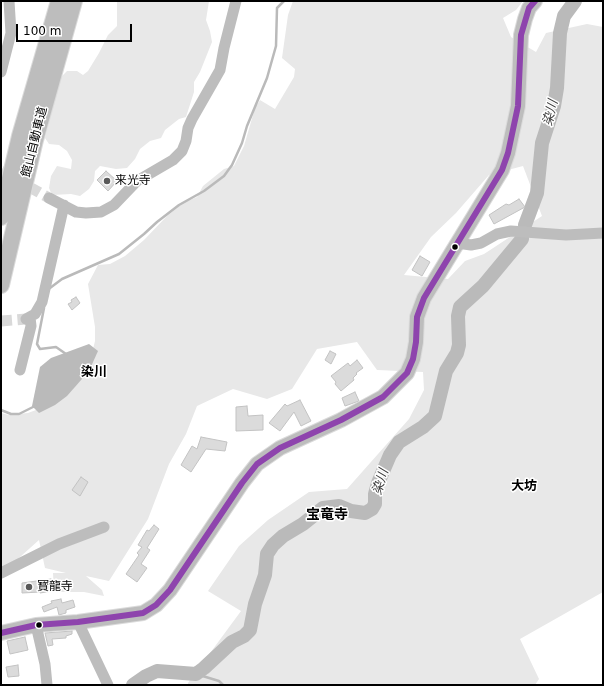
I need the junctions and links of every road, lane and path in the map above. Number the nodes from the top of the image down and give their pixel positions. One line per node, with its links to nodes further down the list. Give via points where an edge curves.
1 (9, 1): 6 (street, via 11,34)
2 (59, 1): 9 (highway, 館山自動車道, via 20,136)
3 (74, 1): 12 (highway, 館山自動車道, via 35,140)
4 (236, 1): 8 (street, via 220,70 192,119 182,151 173,160 137,181 114,205 101,212 76,212)
5 (535, 1): 11 (main road, via 529,8 521,35 518,106 508,153 502,170)
6 (1, 72)
7 (48, 198): 8 (street)
8 (64, 206): 13 (street, via 42,302 35,314 28,318 31,326)
9 (1, 217)
10 (603, 233): 11 (street, via 566,235 511,231 497,234 481,243)
11 (457, 243): 16 (main road, via 424,298 417,317 413,359 407,373 395,386 383,397 280,448 258,464 242,483 170,590 156,604 143,613)
12 (1, 285)
13 (20, 370)
14 (104, 527): 15 (street, via 59,544)
15 (1, 574)
16 (78, 622): 17 (main road); 20 (street)
17 (36, 625): 18 (main road); 19 (street)
18 (1, 633)
19 (48, 685)
20 (108, 685)

